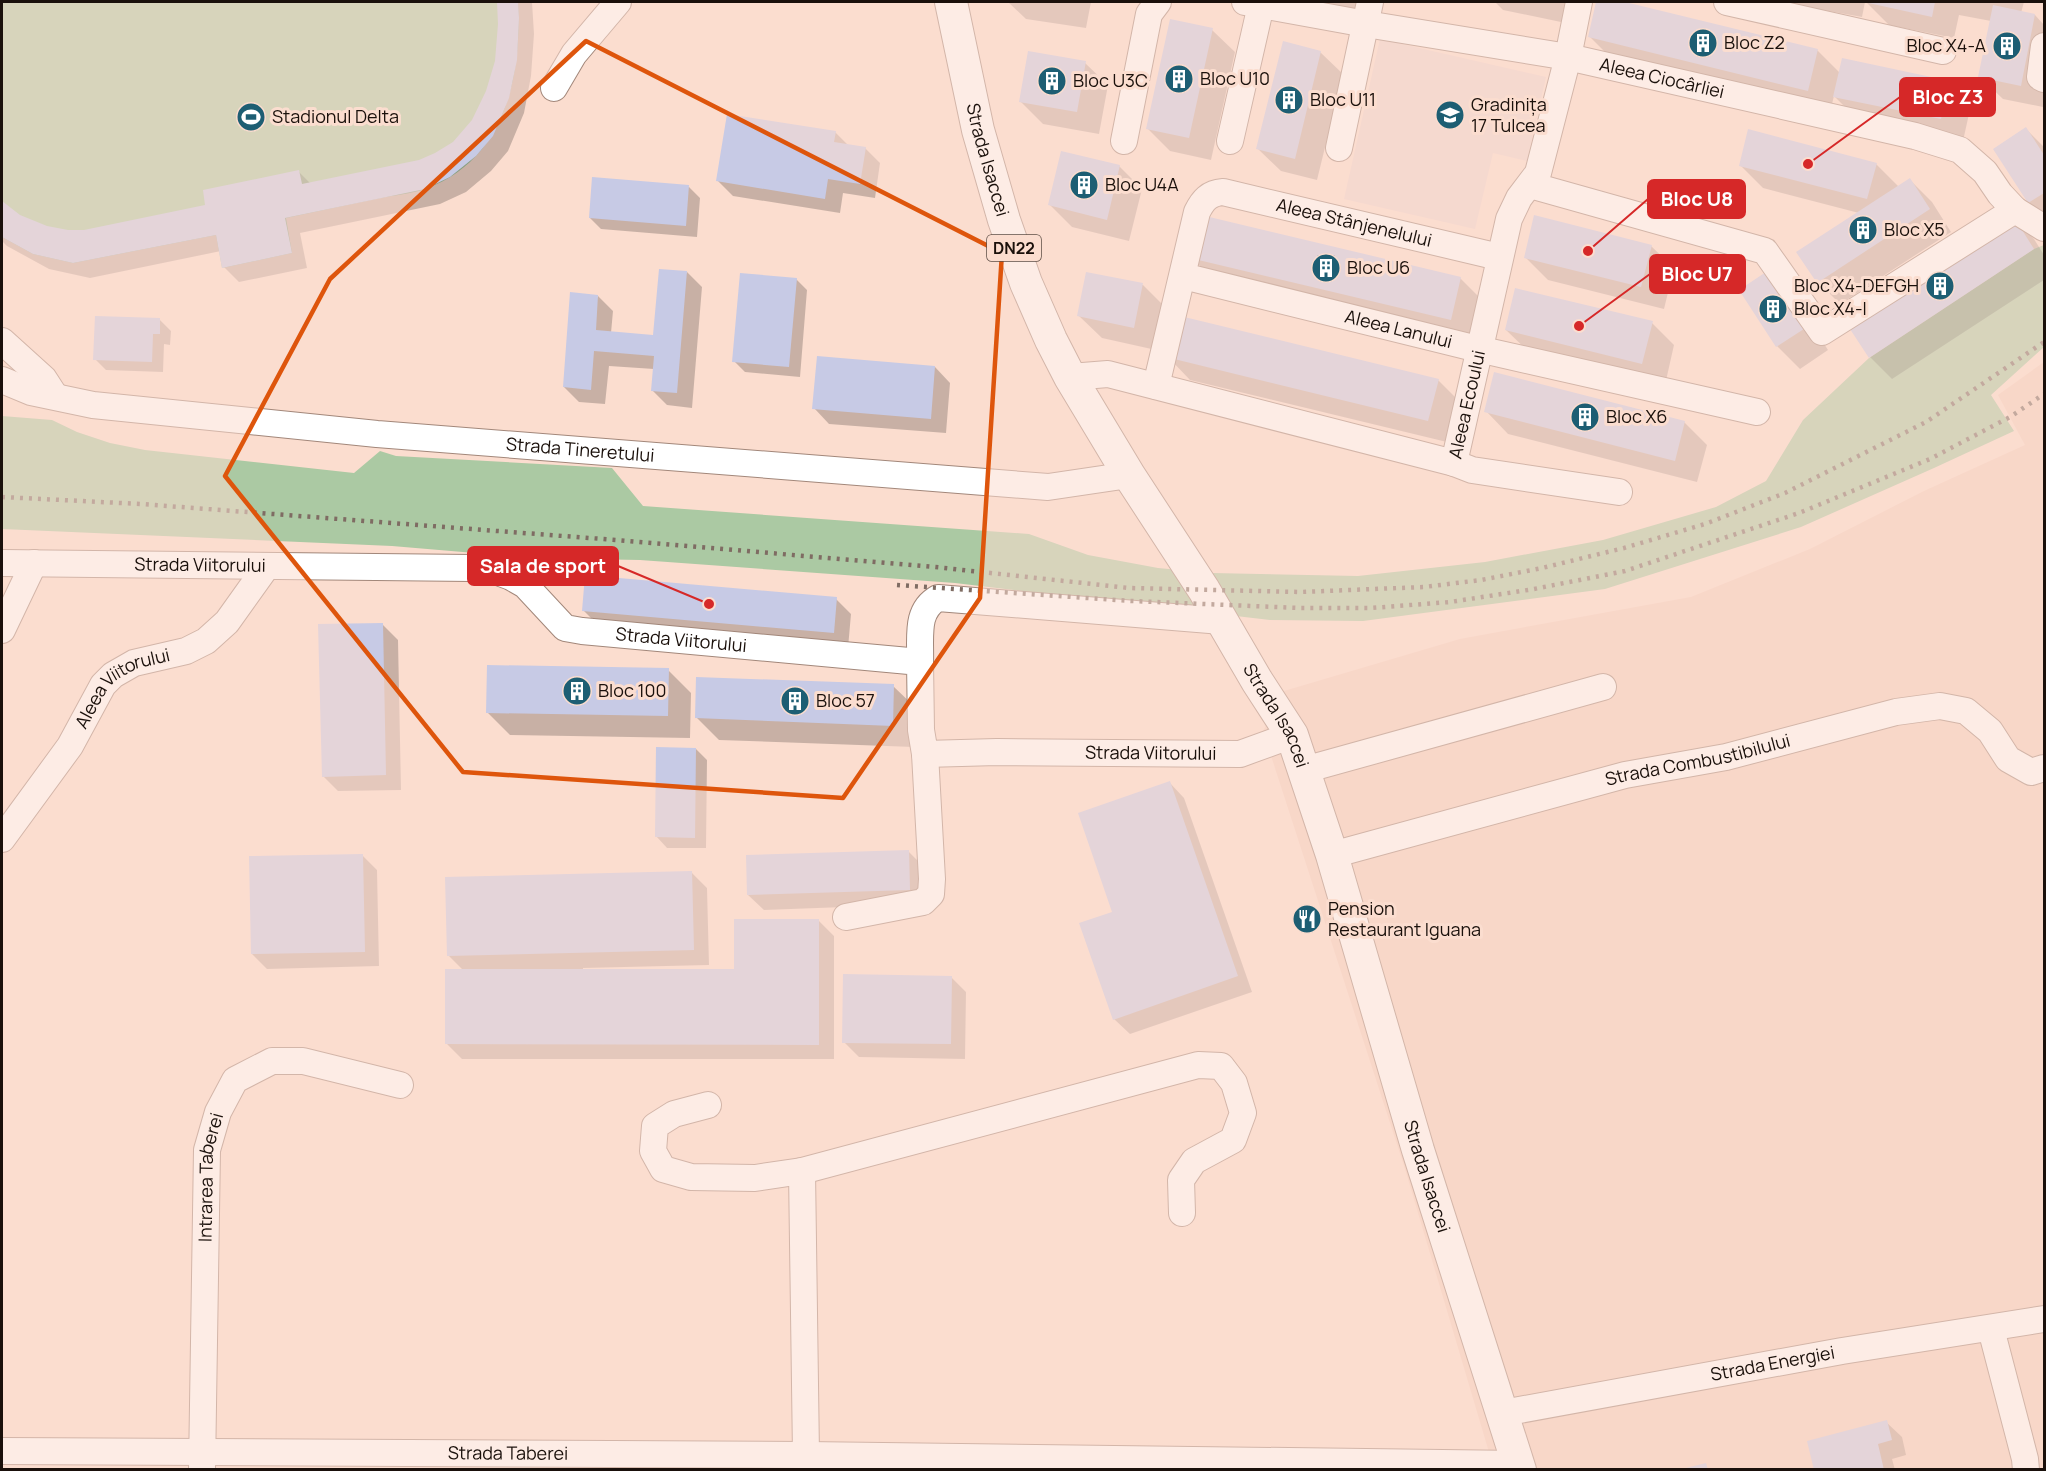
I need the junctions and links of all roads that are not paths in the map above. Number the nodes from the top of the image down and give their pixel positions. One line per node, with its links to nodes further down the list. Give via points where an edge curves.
1 (618, 2): 12 (street, via 574,54)
2 (951, 2): 23 (main road, Strada Isaccei / DN22, via 978,130 1004,220 1026,283)
3 (1158, 2): 13 (street, via 1149,14)
4 (1579, 2): 10 (street, Aleea Ecoului)
5 (1727, 2): 9 (street)
6 (1253, 3): 7 (street, Aleea Ciocârliei); 14 (street)
7 (1368, 13): 10 (street, Aleea Ciocârliei); 15 (street)
8 (2044, 46): 11 (street, via 2040,77)
9 (1943, 51)
10 (1568, 57): 16 (street, Aleea Ecoului, via 1538,173); 17 (street, Aleea Ciocârliei, via 1904,133 1960,150 1985,172)
11 (2044, 79)
12 (554, 88)
13 (1124, 141)
14 (1230, 141)
15 (1339, 148)
16 (1530, 185): 17 (street, via 1766,251 1822,332); 19 (street, Aleea Ecoului, via 1509,219)
17 (2015, 210): 18 (street, Aleea Ciocârliei)
18 (2044, 228)
19 (1499, 257): 20 (street, Aleea Stânjenelului, via 1222,192 1208,196 1197,212); 22 (street, Aleea Ecoului)
20 (1182, 276): 22 (street, Aleea Lanului); 25 (street)
21 (2, 340): 26 (street, via 44,379)
22 (1478, 349): 27 (street, Aleea Lanului); 28 (street, Aleea Ecoului)
23 (1070, 377): 25 (street, Aleea Ecoului, via 1108,374); 29 (main road, Strada Isaccei / DN22)
24 (2, 381): 26 (street, Strada Tineretului)
25 (1156, 386): 28 (street, Aleea Ecoului)
26 (43, 394): 29 (street, Strada Tineretului, via 93,405 377,434 1048,487)
27 (1757, 412)
28 (1454, 463): 30 (street, via 1472,470)
29 (1129, 475): 34 (main road, Strada Isaccei / DN22)
30 (1619, 492)
31 (2, 563): 32 (street, Strada Viitorului)
32 (34, 563): 33 (street, Strada Viitorului); 35 (street)
33 (267, 566): 36 (street, Strada Viitorului, via 484,570 525,585 565,628); 42 (street, Aleea Viitorului, via 227,622 206,641 186,651 134,663 108,680 70,746)
34 (1222, 621): 36 (street, via 938,598 922,614); 38 (main road, Strada Isaccei / DN22)
35 (2, 630)
36 (920, 662): 39 (street)
37 (1603, 687): 41 (street)
38 (1292, 735): 39 (street, Strada Viitorului, via 1240,754); 41 (main road, Strada Isaccei / DN22)
39 (925, 754): 44 (street, via 931,894 922,902)
40 (2044, 768): 43 (street, Strada Combustibilului, via 2031,772 2008,759 1989,731 1966,711 1940,706 1896,712 1726,757 1625,775)
41 (1304, 770): 43 (main road, Strada Isaccei / DN22)
42 (2, 839)
43 (1332, 855): 51 (main road, Strada Isaccei / DN22, via 1418,1150)
44 (846, 917)
45 (400, 1085): 54 (street, Intrarea Taberei, via 303,1061 272,1061 235,1080 218,1112 207,1150)
46 (708, 1105): 47 (street, via 674,1114 655,1126 653,1151 663,1169 691,1177 745,1178)
47 (802, 1171): 48 (street, via 1198,1065 1221,1066 1234,1083 1243,1113 1233,1140 1194,1161 1181,1180); 53 (street)
48 (1182, 1213)
49 (2044, 1319): 50 (street, Strada Energiei)
50 (1991, 1329): 51 (street, Strada Energiei, via 1842,1351); 57 (street)
51 (1503, 1413): 56 (main road, Strada Isaccei / DN22)
52 (2, 1451): 54 (street, Strada Taberei)
53 (806, 1455): 54 (street, Strada Taberei); 55 (street, Strada Taberei)
54 (202, 1461)
55 (1437, 1466): 56 (street, Strada Taberei)
56 (1519, 1467)
57 (2026, 1470)

